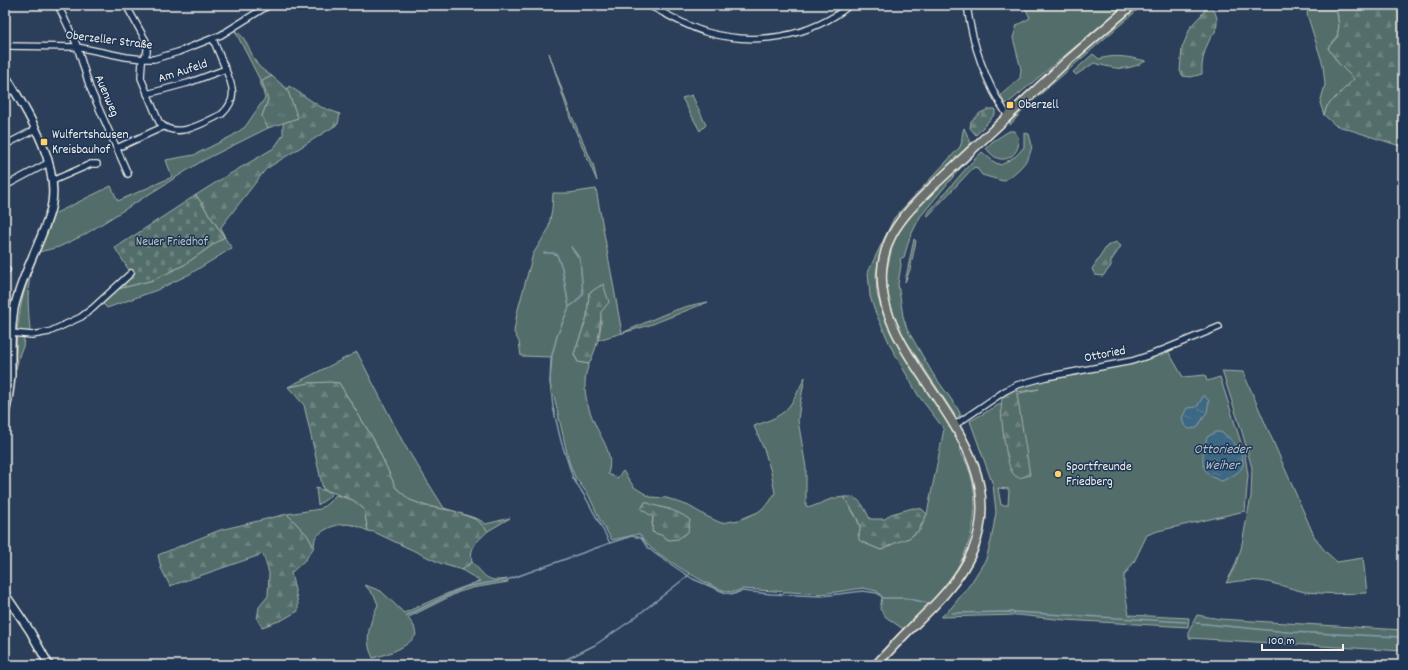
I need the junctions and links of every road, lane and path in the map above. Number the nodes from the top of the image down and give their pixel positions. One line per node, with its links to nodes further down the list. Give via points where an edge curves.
1 (58, 5): 10 (street, Auenweg)
2 (126, 5): 11 (street, via 146,41 147,52)
3 (269, 5): 8 (street, Oberzeller Straße)
4 (648, 5): 5 (street, via 705,32 753,39 798,32 825,21)
5 (850, 5)
6 (967, 5): 17 (street, via 975,46 998,101)
7 (1132, 5): 17 (main road)
8 (213, 39): 11 (street, Oberzeller Straße, via 164,57); 12 (street)
9 (5, 46): 10 (street, Oberzeller Straße)
10 (77, 47): 11 (street, Oberzeller Straße); 21 (street, Auenweg, via 90,88)
11 (143, 59): 16 (street, via 141,78)
12 (226, 69): 16 (street, Am Aufeld); 18 (street, via 233,94 232,100 222,114 185,130)
13 (5, 75): 14 (main road)
14 (14, 89): 15 (street); 19 (main road)
15 (5, 94)
16 (147, 94): 18 (street)
17 (1008, 116): 31 (main road, via 915,204 889,241 883,261 883,296 888,316)
18 (163, 127): 21 (street)
19 (36, 129): 20 (street); 22 (main road)
20 (5, 145)
21 (116, 148): 24 (street, Auenweg)
22 (48, 163): 25 (main road); 26 (street)
23 (97, 164): 25 (street, via 91,164)
24 (128, 174)
25 (52, 182): 29 (main road, via 50,212 21,282)
26 (5, 186)
27 (131, 273): 29 (street, via 81,317 49,332 32,335)
28 (1219, 327): 31 (street, Ottoried, via 1132,361 1017,385)
29 (11, 334): 30 (main road, via 11,376)
30 (5, 414)
31 (955, 425): 34 (main road, via 972,460 980,487 979,525 973,550 958,577 939,601)
32 (5, 594): 33 (main road, via 30,631)
33 (48, 665)
34 (876, 665)

